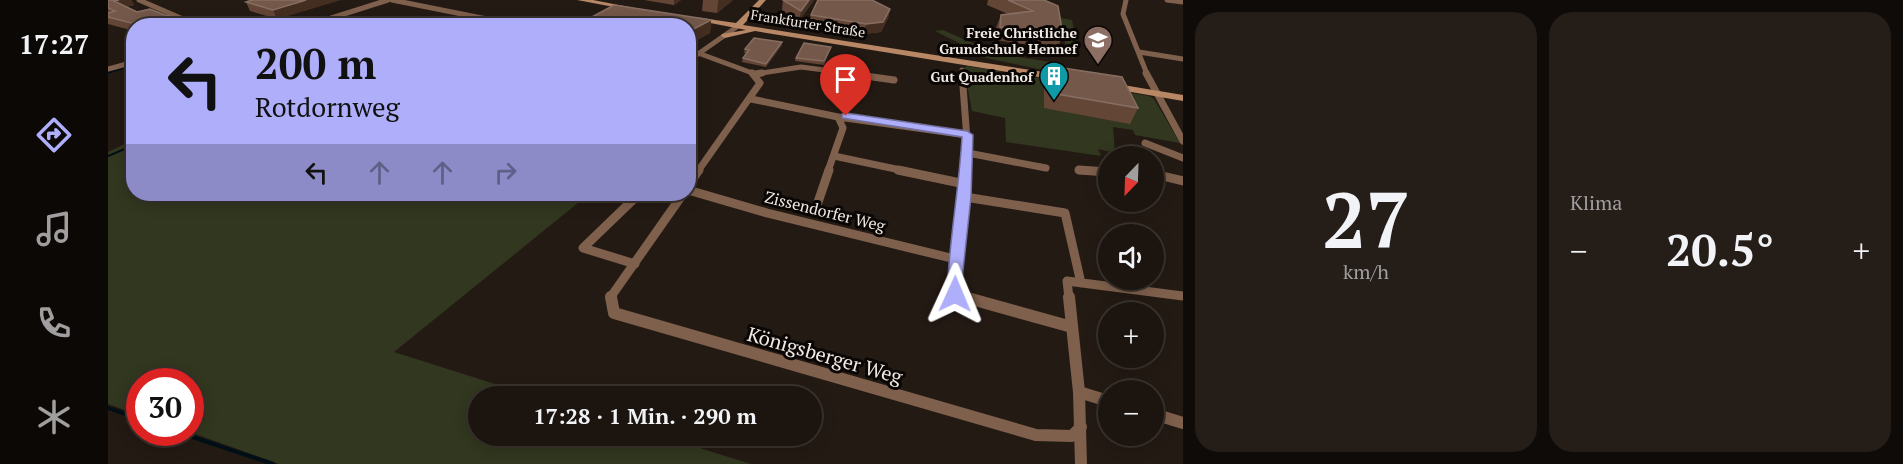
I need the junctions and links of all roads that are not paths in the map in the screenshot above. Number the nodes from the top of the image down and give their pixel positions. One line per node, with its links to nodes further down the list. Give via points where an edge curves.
1 (139, 0): 11 (street)
2 (390, 0): 12 (street); 13 (street)
3 (580, 0): 8 (main road)
4 (763, 0): 9 (main road)
5 (1126, 0): 20 (street, via 1123,14)
6 (1167, 0): 7 (street)
7 (1183, 2)
8 (634, 9)
9 (748, 16): 16 (main road); 17 (main road); 18 (main road, via 754,25)
10 (681, 17): 14 (main road, Frankfurter Straße)
11 (181, 18)
12 (332, 18)
13 (481, 18)
14 (688, 18)
15 (696, 19): 16 (main road, Frankfurter Straße)
16 (707, 21): 17 (main road, Frankfurter Straße); 19 (main road)
17 (738, 26): 18 (main road, Frankfurter Straße); 19 (street)
18 (774, 32): 19 (main road); 24 (main road, Frankfurter Straße)
19 (726, 35): 21 (street)
20 (1139, 52): 22 (street); 30 (street)
21 (698, 53): 26 (street)
22 (1183, 59)
23 (126, 64): 25 (street)
24 (962, 66): 28 (main road, Frankfurter Straße); 34 (street)
25 (108, 69)
26 (755, 74): 27 (street, via 801,67); 32 (street, via 760,82)
27 (894, 80)
28 (1070, 80)
29 (1104, 85): 30 (main road)
30 (1157, 94): 31 (main road); 35 (street)
31 (1183, 98)
32 (752, 99): 33 (street); 43 (street)
33 (838, 117): 34 (street); 38 (street, via 843,128)
34 (967, 135): 37 (street)
35 (1183, 141)
36 (1145, 143): 39 (street)
37 (968, 153): 40 (street); 46 (street)
38 (834, 156): 46 (street); 51 (street)
39 (1183, 158)
40 (1046, 168)
41 (1079, 170): 42 (street)
42 (1098, 171)
43 (696, 174)
44 (1164, 177): 45 (street)
45 (1183, 182)
46 (965, 184): 48 (street)
47 (696, 192): 52 (street, Zissendorfer Weg)
48 (964, 197): 52 (street); 54 (street, via 1065,213)
49 (632, 201): 53 (street, via 583,248)
50 (677, 201): 53 (street, Königsberger Weg)
51 (816, 208)
52 (955, 260): 56 (street, via 955,294)
53 (635, 264): 61 (street, Königsberger Weg, via 610,298 614,313 624,317 1036,435 1072,436)
54 (1081, 283): 55 (street); 56 (street, via 1067,281)
55 (1183, 296)
56 (1072, 327): 57 (street)
57 (1079, 392): 58 (street); 61 (street)
58 (1098, 398)
59 (1164, 417): 60 (street)
60 (1183, 423)
61 (1081, 428): 62 (street)
62 (1081, 464)

